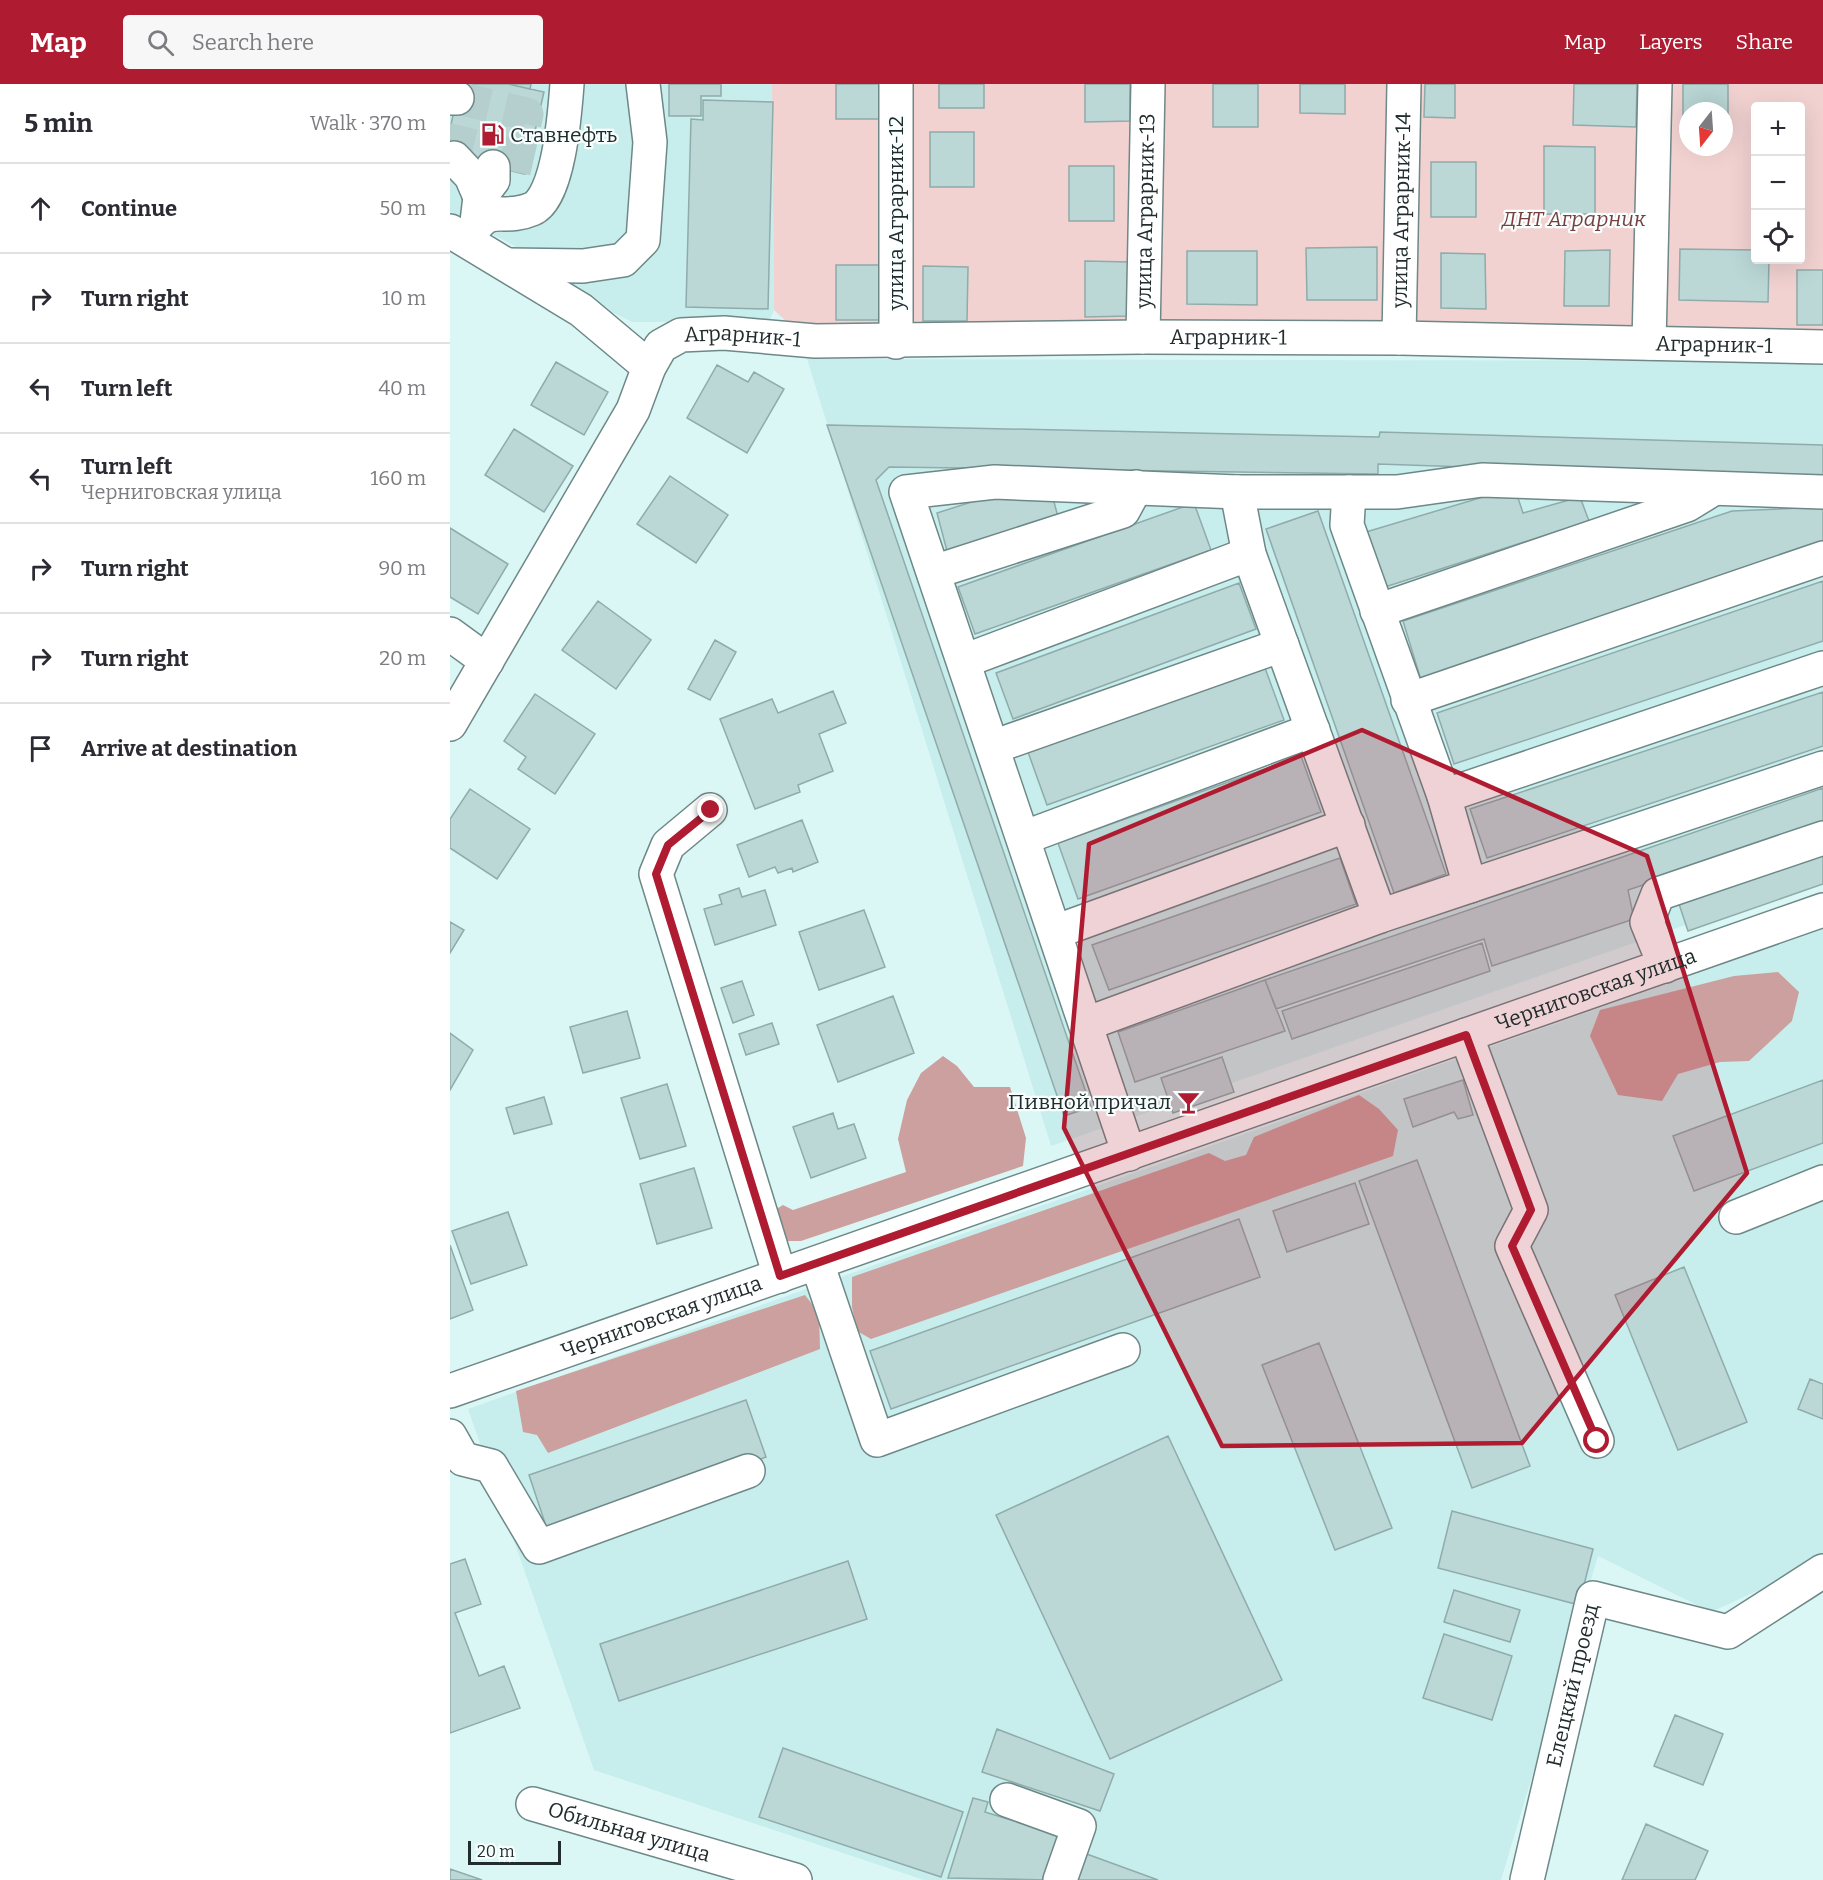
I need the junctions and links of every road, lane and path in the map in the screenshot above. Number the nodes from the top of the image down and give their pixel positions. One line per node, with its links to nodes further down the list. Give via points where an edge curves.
1 (567, 84): 7 (street, via 559,147 546,198 534,209 490,213)
2 (896, 84): 11 (street, улица Аграрник-12)
3 (1148, 84): 9 (street, улица Аграрник-13)
4 (1404, 84): 10 (street, улица Аграрник-14)
5 (1654, 84): 12 (street)
6 (644, 85): 8 (street, via 650,142 643,240 623,260 583,266)
7 (477, 190): 8 (street)
8 (508, 265): 14 (street, via 582,310)
9 (1143, 337): 10 (street, Аграрник-1); 11 (street, Аграрник-1)
10 (1399, 338): 12 (street, Аграрник-1)
11 (896, 342): 14 (street, Аграрник-1, via 815,341 724,333 681,335 661,346)
12 (1649, 343): 13 (street, Аграрник-1)
13 (1823, 347)
14 (649, 366): 26 (street, Аграрник-1, via 633,410)
15 (1136, 487): 17 (street); 22 (street, via 1123,511); 22 (street, via 995,482 906,492)
16 (1713, 488): 18 (street, via 1482,480 1397,492); 19 (street); 23 (street, via 1687,505)
17 (1237, 492): 18 (street); 20 (street)
18 (1350, 492): 23 (street, via 1347,525)
19 (1823, 492)
20 (1249, 554): 25 (street); 27 (street)
21 (1823, 558): 29 (street)
22 (934, 572): 27 (street)
23 (1377, 611): 29 (street)
24 (450, 634): 26 (street)
25 (1282, 645): 31 (street); 32 (street)
26 (487, 661): 30 (street, Аграрник-1)
27 (963, 661): 32 (street)
28 (1823, 668): 34 (street)
29 (1408, 700): 34 (street)
30 (450, 724)
31 (1313, 730): 36 (street); 37 (street)
32 (993, 747): 37 (street)
33 (1823, 768): 39 (street)
34 (1444, 796): 39 (street)
35 (711, 810): 50 (street, via 668,845 656,874)
36 (1348, 825): 41 (street); 42 (street)
37 (1023, 837): 42 (street)
38 (1823, 838): 43 (street, via 1658,894 1647,922)
39 (1470, 886): 41 (street)
40 (1823, 910): 43 (street, Черниговская улица)
41 (1380, 916): 44 (street)
42 (1055, 932): 44 (street)
43 (1665, 966): 45 (street, Черниговская улица)
44 (1086, 1024): 46 (street)
45 (1466, 1035): 46 (street, Черниговская улица); 54 (street, via 1531,1210 1512,1246)
46 (1129, 1154): 49 (street, Черниговская улица)
47 (1823, 1182): 48 (street)
48 (1736, 1217)
49 (817, 1263): 50 (street, Черниговская улица); 51 (street, via 877,1440)
50 (780, 1276): 52 (street, Черниговская улица)
51 (1123, 1350)
52 (450, 1391)
53 (450, 1436): 55 (street, via 463,1458 491,1466 539,1547)
54 (1597, 1441)
55 (748, 1471)
56 (1823, 1571): 61 (street, Елецкий проезд, via 1728,1632 1593,1598)
57 (1007, 1800): 60 (street, via 1079,1826)
58 (533, 1804): 59 (street, Обильная улица)
59 (795, 1880)
60 (1060, 1880)
61 (1527, 1880)

